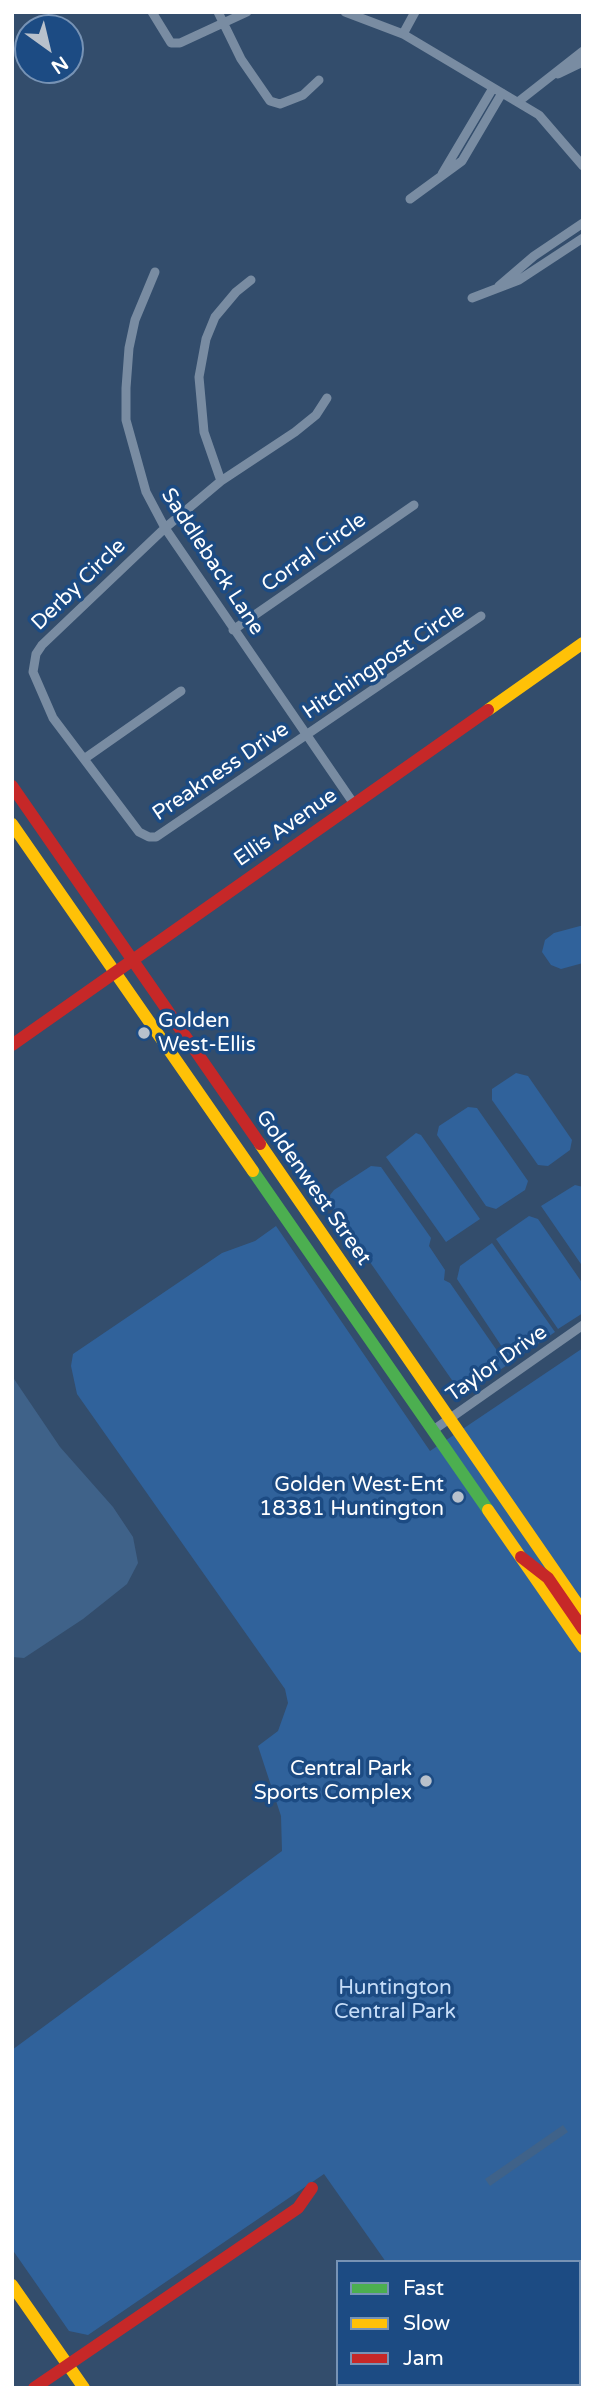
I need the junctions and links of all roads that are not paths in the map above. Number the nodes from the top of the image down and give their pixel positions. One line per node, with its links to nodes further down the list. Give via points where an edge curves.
1 (152, 12): 6 (street, via 172,43)
2 (218, 12): 6 (street)
3 (247, 12): 6 (street)
4 (345, 12): 7 (street)
5 (415, 12): 7 (street)
6 (222, 23): 11 (street, via 270,101 280,104 303,95)
7 (403, 34): 12 (street)
8 (583, 51): 10 (street)
9 (583, 62): 10 (street)
10 (550, 78): 13 (street)
11 (319, 80)
12 (497, 91): 13 (street); 15 (street, via 441,175)
13 (518, 102): 14 (street, via 539,115)
14 (583, 166)
15 (410, 199)
16 (583, 223): 20 (street)
17 (583, 238): 20 (street)
18 (155, 272): 25 (street, Saddleback Lane, via 140,302 129,348 126,420 146,492)
19 (251, 280): 23 (street, via 215,317 199,377 204,432)
20 (492, 292): 21 (street)
21 (472, 298)
22 (327, 398): 23 (street, Derby Circle, via 316,415 295,432)
23 (221, 481): 25 (street, Derby Circle)
24 (414, 505): 27 (street, Corral Circle)
25 (165, 527): 27 (street, Saddleback Lane); 31 (street, Derby Circle, via 36,654 33,672 42,696)
26 (481, 616): 30 (street, Hitchingpost Circle)
27 (233, 630): 30 (street, Saddleback Lane)
28 (583, 643): 33 (main road, Ellis Avenue)
29 (181, 691): 31 (street)
30 (306, 736): 33 (street, Saddleback Lane); 35 (street, Preakness Drive)
31 (84, 759): 35 (street, Derby Circle, via 139,832)
32 (12, 786): 36 (main road, Goldenwest Street)
33 (354, 804): 36 (main road, Ellis Avenue)
34 (12, 824): 37 (main road, Goldenwest Street)
35 (156, 836)
36 (133, 961): 37 (main road, Ellis Avenue); 40 (main road, Goldenwest Street)
37 (117, 972): 38 (main road, Ellis Avenue); 41 (main road, Goldenwest Street)
38 (12, 1045)
39 (583, 1325): 40 (street, Taylor Drive)
40 (450, 1419): 41 (street, Taylor Drive); 43 (main road, Goldenwest Street)
41 (432, 1431): 42 (main road, Goldenwest Street)
42 (517, 1556): 44 (main road, via 525,1557 543,1573); 45 (main road, Goldenwest Street)
43 (583, 1612)
44 (583, 1629)
45 (583, 1647)
46 (312, 2188): 48 (main road, via 298,2208)
47 (12, 2285): 48 (main road)
48 (68, 2365): 49 (main road); 50 (main road)
49 (34, 2388)
50 (84, 2388)

